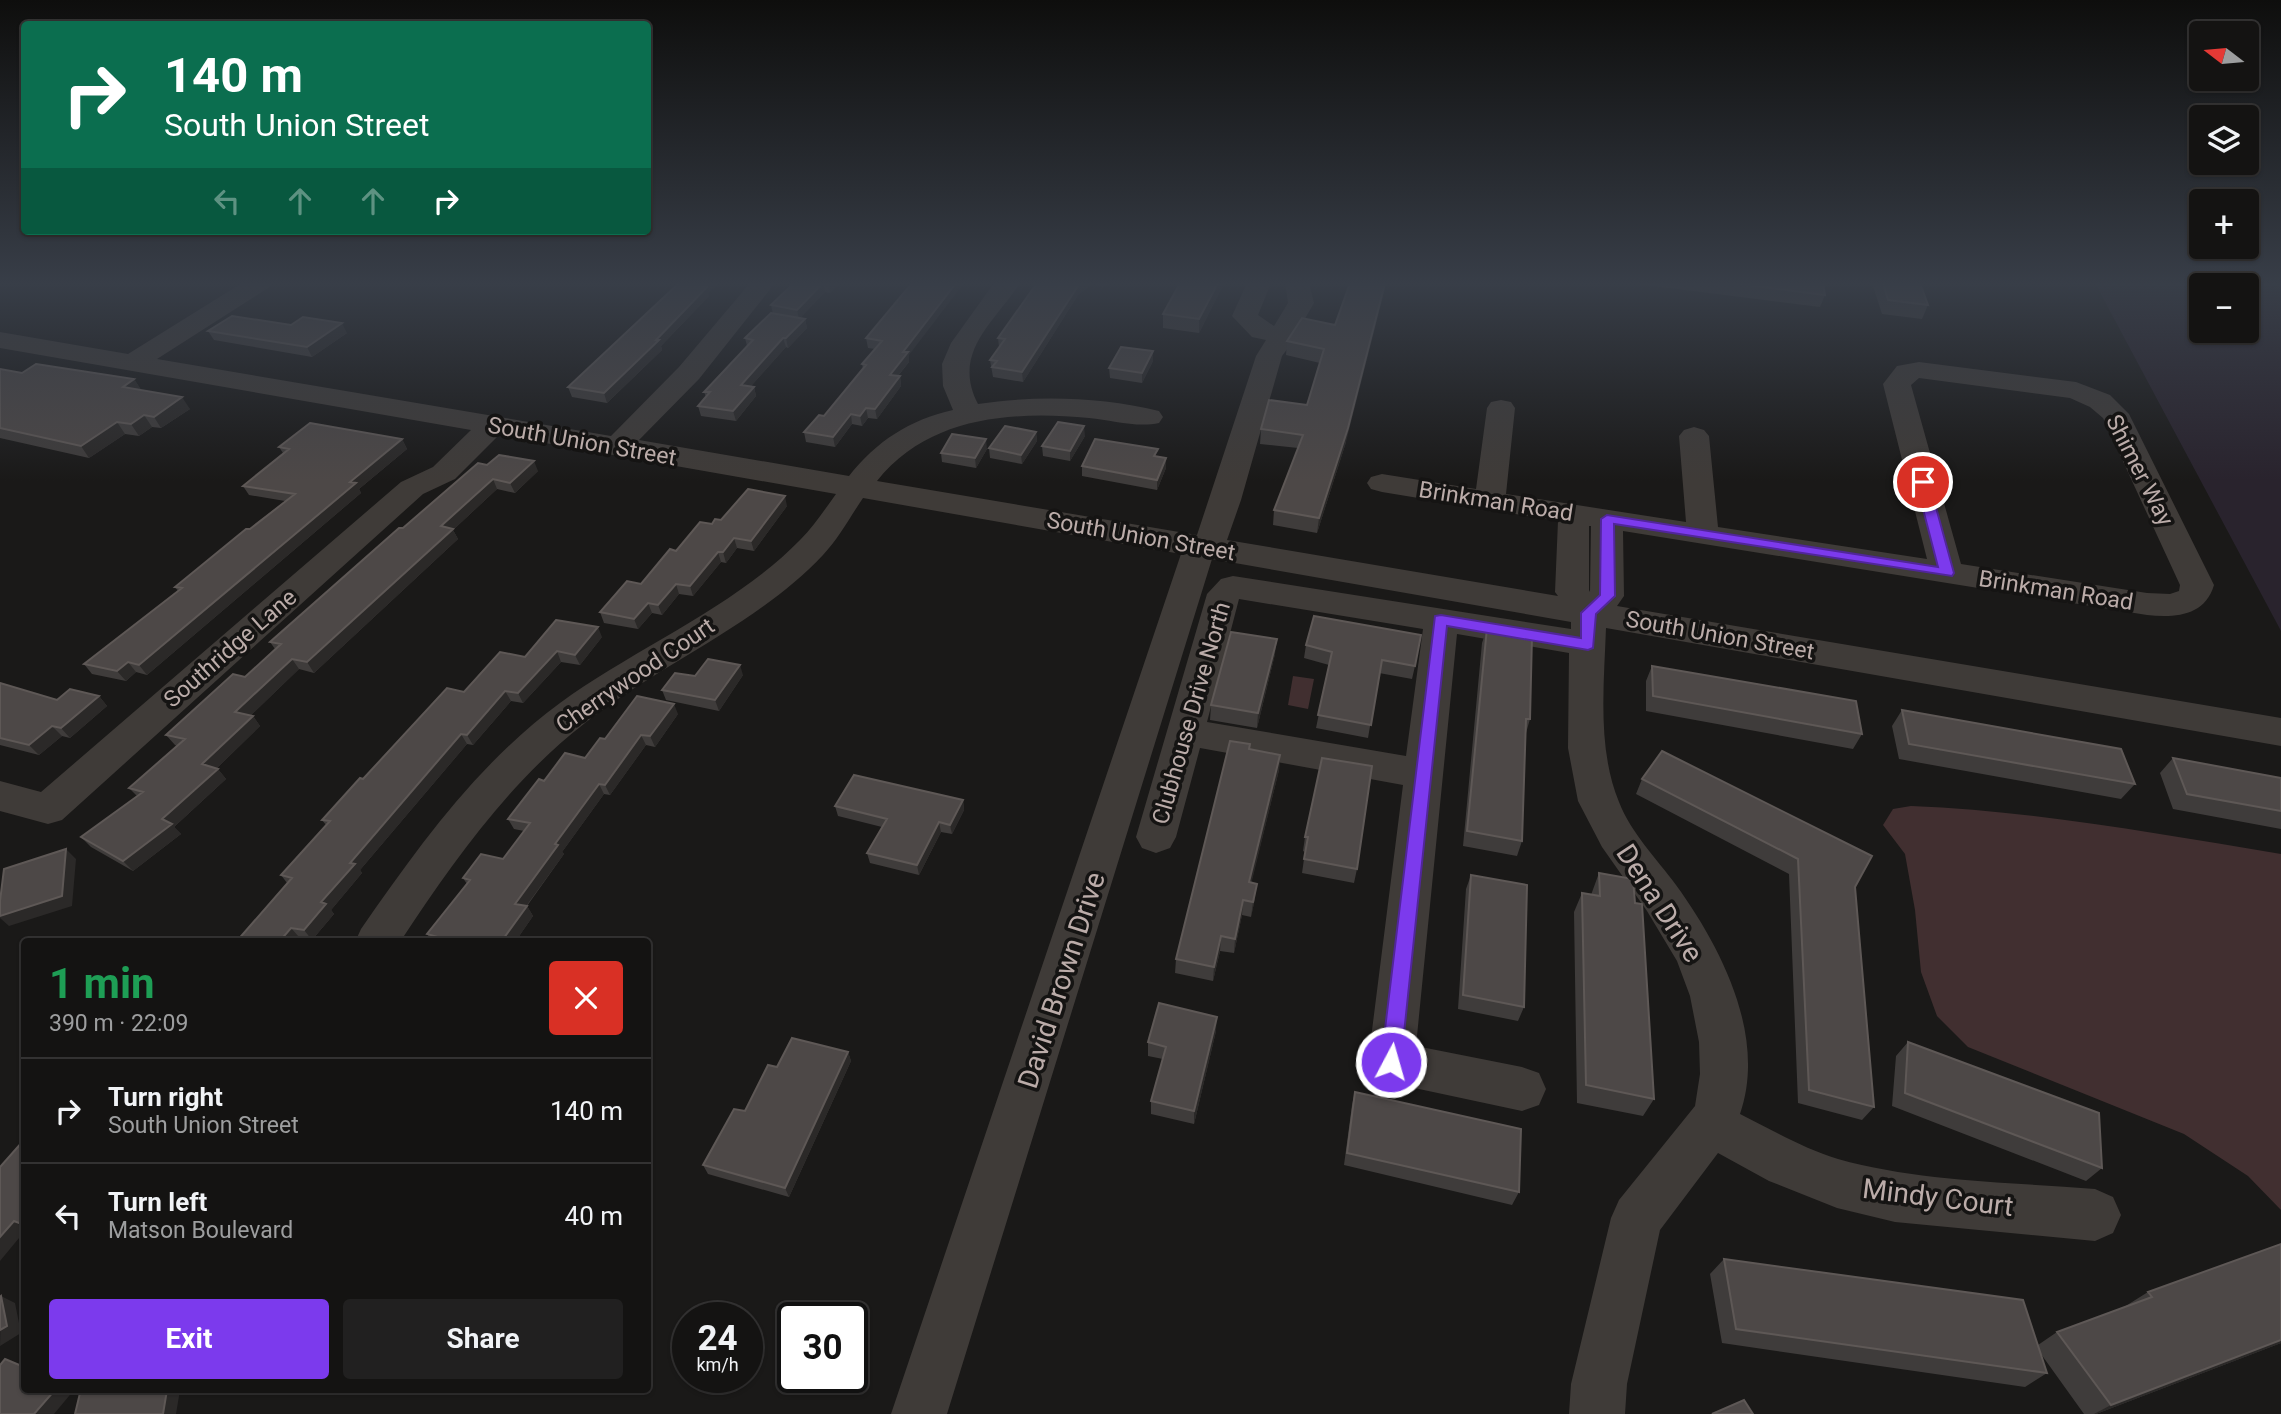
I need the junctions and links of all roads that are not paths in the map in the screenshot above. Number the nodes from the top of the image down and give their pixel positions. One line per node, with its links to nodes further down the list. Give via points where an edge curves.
1 (49, 349): 6 (street, South Union Street)
2 (154, 349): 6 (street)
3 (708, 349): 13 (street)
4 (961, 349): 9 (street, via 953,365)
5 (1274, 349): 20 (street, David Brown Drive, via 1226,500)
6 (130, 364): 11 (street, South Union Street)
7 (1996, 379): 21 (street, via 1919,370 1907,372 1897,384); 23 (street, Shimer Way, via 2076,390 2115,414 2197,586)
8 (1501, 408): 16 (street)
9 (970, 415): 10 (street, Cherrywood Court, via 1042,405); 15 (street, Cherrywood Court, via 905,437 875,461)
10 (1149, 417)
11 (482, 424): 13 (street, South Union Street); 30 (street, Southridge Lane, via 444,473 412,488 48,809)
12 (1694, 436): 19 (street)
13 (617, 447): 15 (street, South Union Street)
14 (1382, 483): 16 (street, Brinkman Road)
15 (856, 488): 20 (street, South Union Street); 32 (street, Cherrywood Court, via 812,546 781,574 572,713 509,769 449,838)
16 (1490, 500): 17 (street, Brinkman Road)
17 (1574, 514): 18 (street, Brinkman Road); 25 (street, via 1572,592)
18 (1607, 519): 19 (street, Brinkman Road); 25 (street, via 1608,596)
19 (1703, 534): 21 (street, Brinkman Road)
20 (1204, 547): 25 (street, South Union Street); 36 (street, David Brown Drive)
21 (1947, 573): 23 (street, Brinkman Road, via 2147,604)
22 (1228, 590): 24 (street, South Union Street, via 1240,587); 26 (street, Clubhouse Drive North)
23 (2190, 601)
24 (1441, 620): 25 (street, South Union Street); 29 (street)
25 (1588, 632): 27 (street, South Union Street); 28 (street, South Union Street); 34 (street, Dena Drive, via 1587,758 1594,790 1615,835 1690,941 1718,1010 1725,1073 1721,1107)
26 (1186, 732): 29 (street); 31 (street, Clubhouse Drive North)
27 (2281, 732)
28 (2281, 758)
29 (1423, 774): 33 (street, via 1391,1062)
30 (0, 796)
31 (1156, 837)
32 (379, 938)
33 (1522, 1090)
34 (1711, 1124): 35 (street, Mindy Court, via 1787,1164 1837,1183 1895,1197); 37 (street, Dena Drive, via 1637,1218 1599,1384)
35 (2095, 1214)
36 (919, 1414)
37 (1597, 1414)

